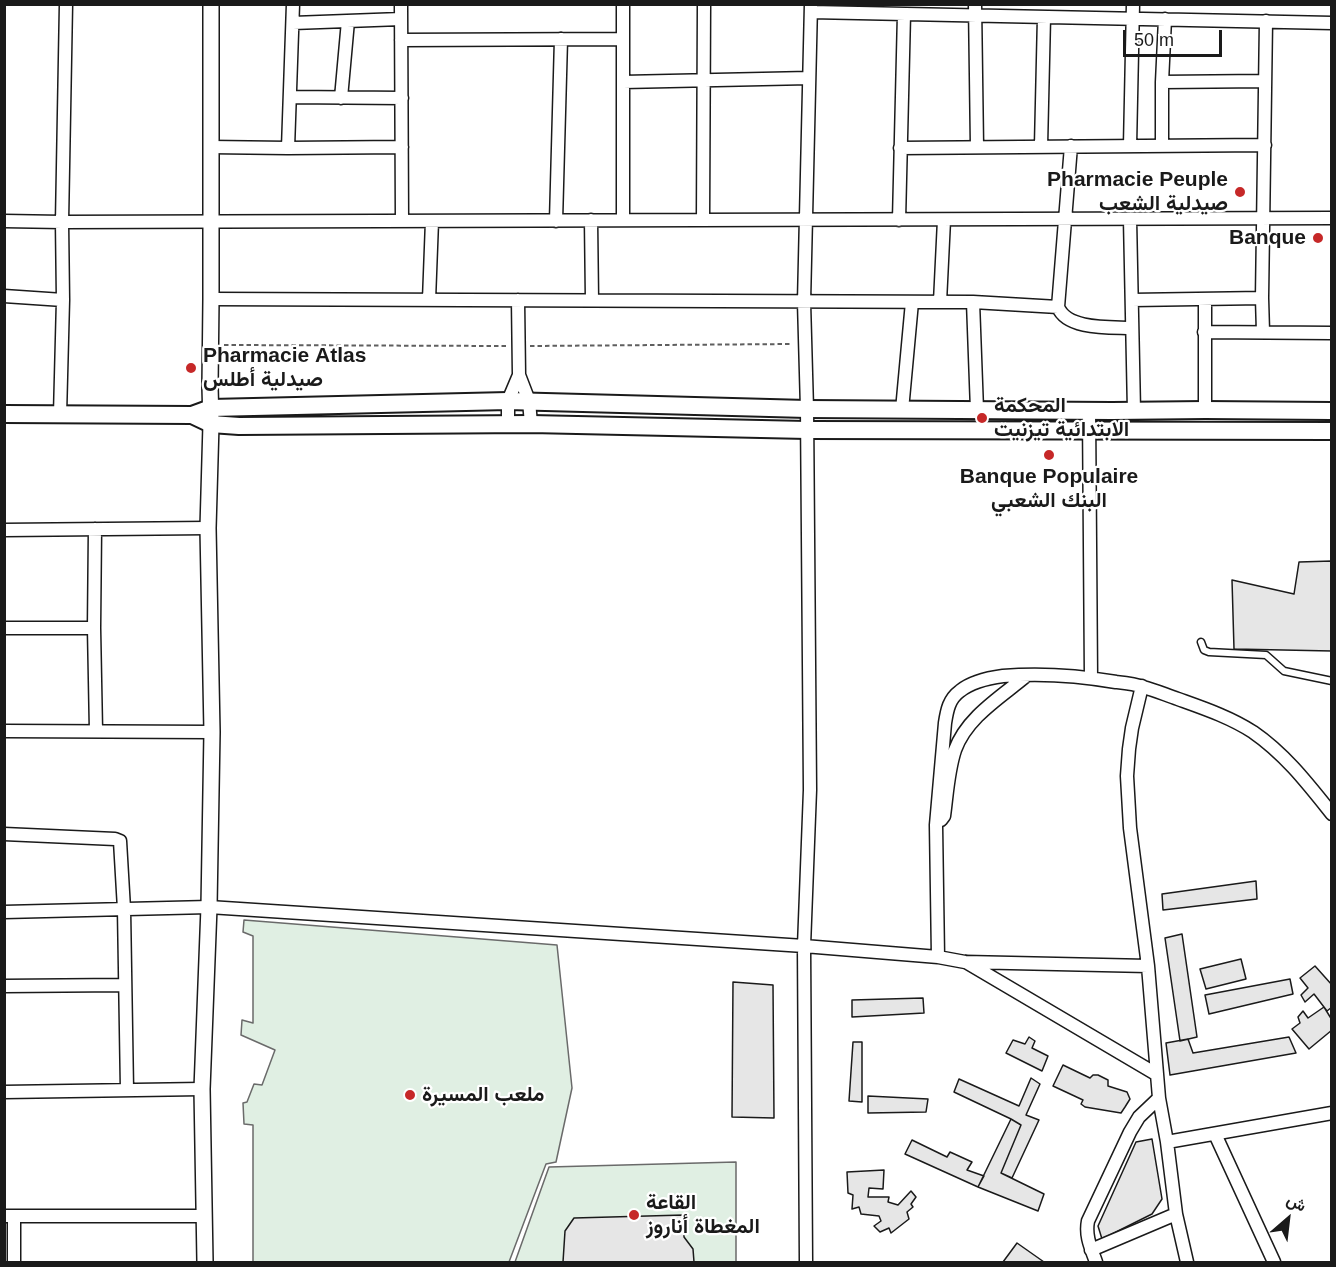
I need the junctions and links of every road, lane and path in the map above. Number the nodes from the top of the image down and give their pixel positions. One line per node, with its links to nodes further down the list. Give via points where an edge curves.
1 (66, 4): 55 (street)
2 (211, 4): 35 (street)
3 (293, 4): 17 (street)
4 (401, 4): 12 (street)
5 (623, 4): 20 (street)
6 (704, 4): 23 (street)
7 (1132, 4): 13 (street)
8 (811, 8): 10 (street); 22 (street)
9 (976, 10): 10 (street); 11 (street); 37 (street)
10 (904, 14): 39 (street)
11 (1044, 17): 13 (street); 31 (street)
12 (401, 19): 15 (street); 21 (street)
13 (1132, 19): 14 (street); 33 (street)
14 (1165, 19): 16 (street); 26 (street)
15 (348, 21): 17 (street); 28 (street)
16 (1266, 21): 18 (street); 25 (street)
17 (293, 23): 27 (street)
18 (1332, 23)
19 (561, 39): 20 (street); 21 (street); 46 (street)
20 (623, 39): 24 (street)
21 (401, 40): 29 (street)
22 (809, 78): 23 (street); 50 (street)
23 (704, 80): 24 (street); 49 (street)
24 (623, 81): 48 (street)
25 (1264, 81): 26 (street); 30 (street)
26 (1162, 82): 34 (street)
27 (290, 97): 28 (street); 38 (street)
28 (341, 98): 29 (street)
29 (402, 98): 36 (street)
30 (1265, 145): 34 (street); 45 (street)
31 (1041, 146): 32 (street); 37 (street)
32 (1071, 146): 33 (street); 43 (street)
33 (1130, 146): 34 (street)
34 (1162, 146)
35 (210, 147): 38 (street); 52 (street)
36 (402, 147): 38 (street); 53 (street)
37 (977, 147): 39 (street)
38 (288, 148)
39 (900, 148): 41 (street)
40 (1332, 218): 45 (street)
41 (899, 219): 42 (street); 50 (street)
42 (944, 219): 43 (street); 67 (street)
43 (1066, 219): 44 (street); 69 (street)
44 (1130, 219): 45 (street); 64 (street)
45 (1264, 219): 57 (street)
46 (556, 220): 47 (street); 54 (street)
47 (591, 220): 48 (street); 63 (street)
48 (623, 220): 49 (street)
49 (703, 220): 50 (street)
50 (806, 220): 65 (street)
51 (4, 221): 55 (street)
52 (210, 221): 53 (street); 55 (street); 58 (street)
53 (402, 221): 54 (street)
54 (432, 221): 61 (street)
55 (62, 222): 60 (street)
56 (4, 297): 60 (street)
57 (1262, 298): 59 (street); 72 (street)
58 (211, 299): 61 (street); 87 (street)
59 (1205, 299): 64 (street); 71 (street)
60 (63, 300): 86 (street)
61 (429, 300): 62 (street)
62 (518, 300): 63 (street); 74 (street)
63 (592, 300): 65 (street)
64 (1132, 300): 70 (street)
65 (804, 302): 66 (street); 77 (street)
66 (912, 302): 67 (street); 78 (street)
67 (940, 302): 68 (street)
68 (973, 302): 69 (street); 79 (street)
69 (1058, 307): 70 (street, via 1061,315 1088,326)
70 (1131, 328): 82 (street)
71 (1204, 332): 72 (street); 80 (street)
72 (1263, 332): 73 (street)
73 (1332, 333)
74 (519, 375): 75 (street); 76 (street)
75 (508, 401): 76 (main road); 87 (main road); 88 (street)
76 (529, 401): 77 (main road); 89 (street)
77 (807, 409): 78 (main road); 90 (street)
78 (903, 410): 79 (main road)
79 (977, 410): 81 (main road)
80 (1205, 410): 82 (main road); 83 (main road)
81 (1089, 411): 82 (main road); 93 (street)
82 (1134, 411)
83 (1300, 411): 84 (main road); 91 (main road)
84 (1332, 411)
85 (4, 414): 86 (main road)
86 (60, 415): 87 (main road)
87 (211, 416): 88 (main road, via 239,426); 94 (street)
88 (508, 424): 89 (main road)
89 (531, 424): 90 (main road)
90 (807, 430): 93 (main road); 115 (street, via 810,790)
91 (1301, 431): 92 (main road); 93 (main road)
92 (1332, 431)
93 (1090, 432): 101 (street)
94 (208, 528): 95 (street); 106 (street)
95 (95, 529): 96 (street); 98 (street)
96 (4, 530)
97 (4, 628): 98 (street)
98 (94, 628): 105 (street)
99 (1201, 642): 102 (lane, via 1204,650 1266,655 1284,671)
100 (1026, 676): 101 (street); 107 (street, via 992,678 960,691 951,699 946,712); 108 (street, via 982,712)
101 (1091, 678): 103 (street)
102 (1332, 681)
103 (1142, 686): 109 (street, via 1202,708 1253,733 1306,781); 118 (street, via 1127,776)
104 (4, 731): 105 (street)
105 (96, 731): 106 (street)
106 (212, 732): 112 (street)
107 (943, 743): 108 (street); 110 (street)
108 (956, 748): 110 (street, via 944,816)
109 (1332, 814)
110 (936, 825): 116 (street)
111 (4, 834): 113 (street, via 119,840)
112 (209, 907): 113 (street); 115 (street); 122 (street)
113 (124, 909): 114 (street); 119 (street)
114 (4, 912)
115 (804, 946): 116 (street); 135 (street)
116 (938, 957): 117 (street)
117 (965, 962): 118 (street); 121 (street)
118 (1148, 966): 121 (street)
119 (124, 985): 120 (street); 123 (street)
120 (4, 986)
121 (1156, 1074): 125 (street)
122 (202, 1089): 123 (street); 131 (street)
123 (127, 1090): 124 (street)
124 (4, 1092)
125 (1159, 1098): 128 (street); 132 (street, via 1130,1131 1088,1221)
126 (1332, 1113): 127 (street)
127 (1215, 1134): 128 (street); 138 (street)
128 (1167, 1142): 129 (street)
129 (1176, 1214): 132 (street); 137 (street)
130 (9, 1216): 131 (street); 133 (street)
131 (204, 1216): 134 (street)
132 (1091, 1250): 136 (street)
133 (14, 1263)
134 (205, 1263)
135 (806, 1263)
136 (1096, 1263)
137 (1186, 1263)
138 (1274, 1263)

